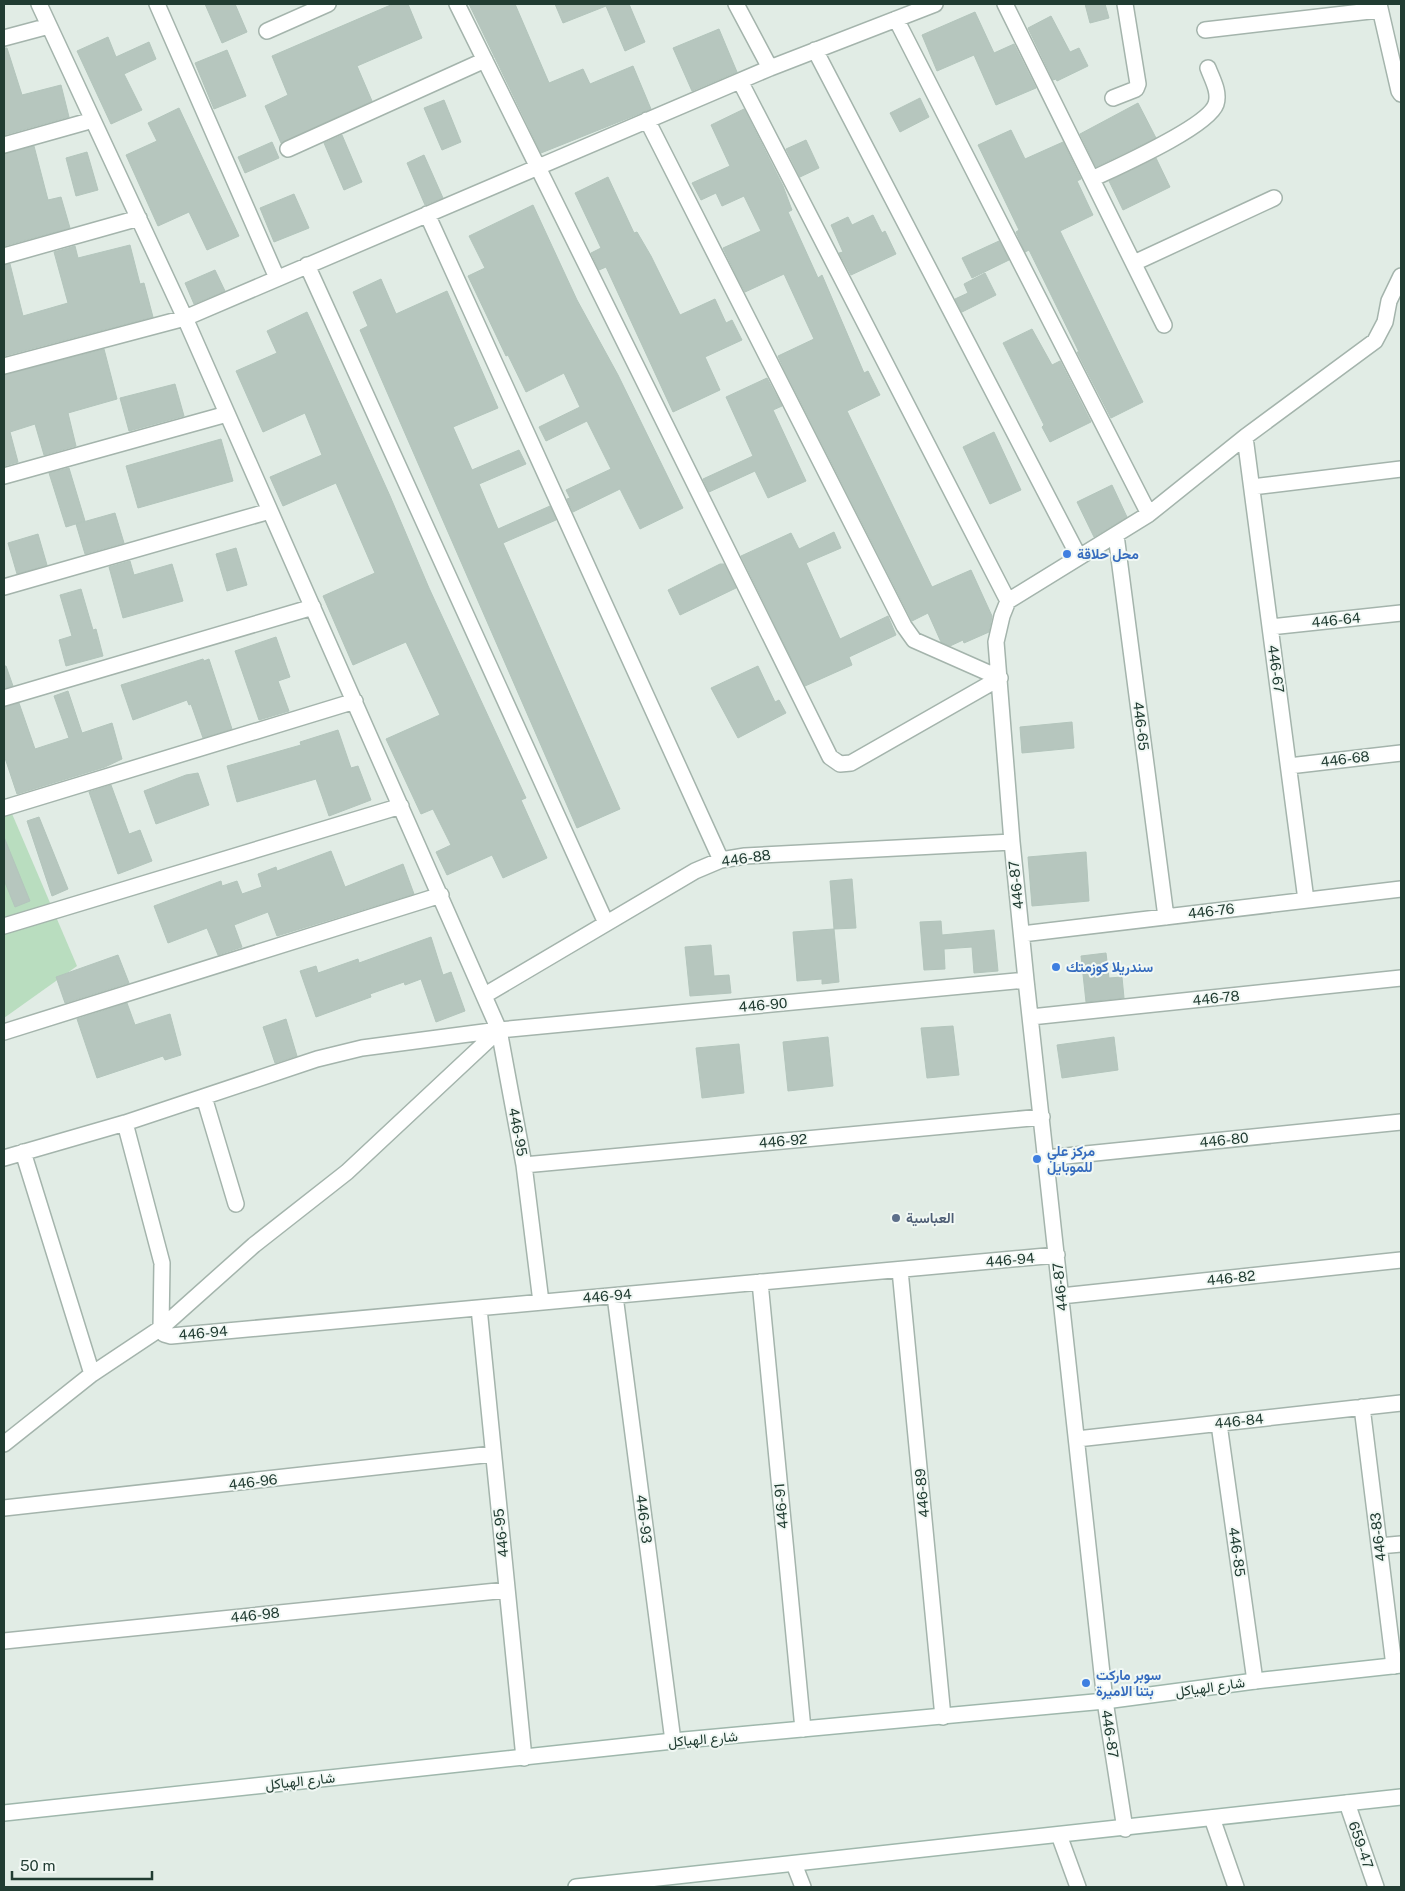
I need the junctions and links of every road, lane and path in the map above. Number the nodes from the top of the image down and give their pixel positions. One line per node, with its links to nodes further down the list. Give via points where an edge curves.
1 (39, 4): 11 (street, 446-95)
2 (156, 4): 35 (street)
3 (328, 4): 13 (street)
4 (457, 4): 16 (street)
5 (736, 4): 17 (street)
6 (935, 4): 10 (street)
7 (1005, 4): 27 (street)
8 (1125, 4): 21 (street, via 1138,84 1136,89)
9 (1379, 7): 12 (street); 20 (street)
10 (896, 19): 15 (street); 45 (street)
11 (50, 26): 14 (street); 22 (street, 446-95)
12 (1204, 30)
13 (267, 31)
14 (4, 38)
15 (815, 50): 17 (street); 47 (street)
16 (485, 60): 25 (street); 26 (street)
17 (770, 68): 19 (street)
18 (1208, 68): 27 (street, via 1216,102 1203,120)
19 (740, 81): 23 (street); 49 (street)
20 (1401, 94)
21 (1113, 98)
22 (94, 120): 24 (street); 30 (street, 446-95)
23 (648, 120): 26 (street); 53 (street, via 904,626 914,640)
24 (4, 145)
25 (288, 149)
26 (538, 167): 29 (street); 53 (street, via 830,757 840,764 851,763)
27 (1092, 179): 32 (street)
28 (1274, 198): 32 (street)
29 (427, 214): 33 (street); 61 (street)
30 (139, 218): 31 (street); 36 (street, 446-95)
31 (4, 256)
32 (1134, 263): 37 (street)
33 (307, 265): 35 (street); 66 (street)
34 (1401, 276): 40 (street, via 1375,341)
35 (277, 278): 36 (street)
36 (185, 318): 38 (street); 39 (street, 446-95)
37 (1164, 326)
38 (4, 366)
39 (227, 414): 42 (street); 44 (street, 446-95)
40 (1245, 437): 43 (street, 446-67); 45 (street)
41 (1401, 469): 43 (street)
42 (4, 476)
43 (1252, 487): 52 (street, 446-67)
44 (270, 511): 48 (street); 50 (street, 446-95)
45 (1149, 514): 46 (street)
46 (1116, 535): 47 (street); 65 (street, 446-65)
47 (1078, 558): 49 (street)
48 (4, 587)
49 (1008, 601): 53 (street, 446-87, via 996,642)
50 (313, 607): 54 (street); 55 (street, 446-95)
51 (1401, 613): 52 (street, 446-64)
52 (1270, 627): 57 (street, 446-67)
53 (1000, 678): 60 (street, 446-87)
54 (4, 698)
55 (355, 701): 58 (street, 446-95); 59 (street)
56 (1401, 753): 57 (street, 446-68)
57 (1289, 766): 64 (street, 446-67)
58 (401, 806): 63 (street, 446-95); 67 (street)
59 (4, 808)
60 (1012, 842): 61 (street, 446-88, via 745,856); 68 (street, 446-87)
61 (721, 860): 66 (street, 446-88, via 695,871)
62 (1401, 889): 64 (street, 446-76)
63 (441, 895): 71 (street, 446-95); 74 (street)
64 (1306, 900): 65 (street, 446-76)
65 (1166, 917): 68 (street, 446-76)
66 (606, 923): 71 (street, 446-88)
67 (4, 926)
68 (1022, 934): 70 (street, 446-87)
69 (1401, 978): 72 (street, 446-78)
70 (1026, 980): 72 (street, 446-87); 73 (street, 446-90)
71 (485, 995): 73 (street, 446-95)
72 (1031, 1017): 76 (street, 446-87)
73 (499, 1030): 75 (street, 446-90, via 362,1048 317,1059); 82 (street, 446-95); 92 (street, via 347,1172 254,1245)
74 (4, 1032)
75 (204, 1097): 78 (street, 446-90); 83 (street)
76 (1042, 1117): 81 (street, 446-87); 82 (street, 446-92)
77 (1401, 1122): 81 (street, 446-80)
78 (125, 1123): 79 (street, 446-90); 92 (street, via 162,1263)
79 (23, 1152): 80 (street, 446-90); 93 (street)
80 (4, 1158)
81 (1046, 1158): 84 (street, 446-87)
82 (524, 1164): 90 (street, 446-95)
83 (236, 1204)
84 (1057, 1255): 86 (street, 446-94); 89 (street, 446-87)
85 (1401, 1260): 89 (street, 446-82)
86 (900, 1270): 87 (street, 446-94); 108 (street, 446-89)
87 (760, 1282): 88 (street, 446-94); 109 (street, 446-91)
88 (615, 1296): 90 (street, 446-94); 110 (street, 446-93)
89 (1061, 1296): 97 (street, 446-87)
90 (541, 1302): 91 (street, 446-94)
91 (479, 1308): 92 (street, 446-94, via 171,1336 164,1334); 99 (street, 446-95)
92 (161, 1328): 93 (street)
93 (92, 1374): 98 (street)
94 (1401, 1403): 95 (street, 446-84)
95 (1362, 1407): 96 (street, 446-84); 102 (street, 446-83)
96 (1219, 1424): 97 (street, 446-84); 106 (street, 446-85)
97 (1077, 1439): 107 (street, 446-87)
98 (4, 1444)
99 (493, 1454): 100 (street, 446-96); 103 (street, 446-95)
100 (8, 1509)
101 (1401, 1544): 102 (street)
102 (1379, 1546): 105 (street, 446-83)
103 (507, 1590): 104 (street, 446-98); 111 (street, 446-95)
104 (4, 1641)
105 (1398, 1666): 106 (street, شارع الهياكل)
106 (1255, 1681): 107 (street, شارع الهياكل)
107 (1105, 1701): 108 (street, شارع الهياكل); 116 (street, 446-87)
108 (943, 1717): 109 (street, شارع الهياكل)
109 (803, 1729): 110 (street, شارع الهياكل)
110 (673, 1742): 111 (street, شارع الهياكل)
111 (524, 1758): 114 (street, شارع الهياكل)
112 (1401, 1797): 113 (street)
113 (1347, 1803): 115 (street); 124 (street, 659-47)
114 (4, 1813)
115 (1212, 1818): 116 (street); 123 (street)
116 (1125, 1829): 117 (street)
117 (1059, 1835): 118 (street); 122 (street)
118 (794, 1864): 119 (street); 121 (street)
119 (664, 1883): 120 (street)
120 (576, 1887)
121 (803, 1887)
122 (1078, 1887)
123 (1236, 1887)
124 (1376, 1887)

